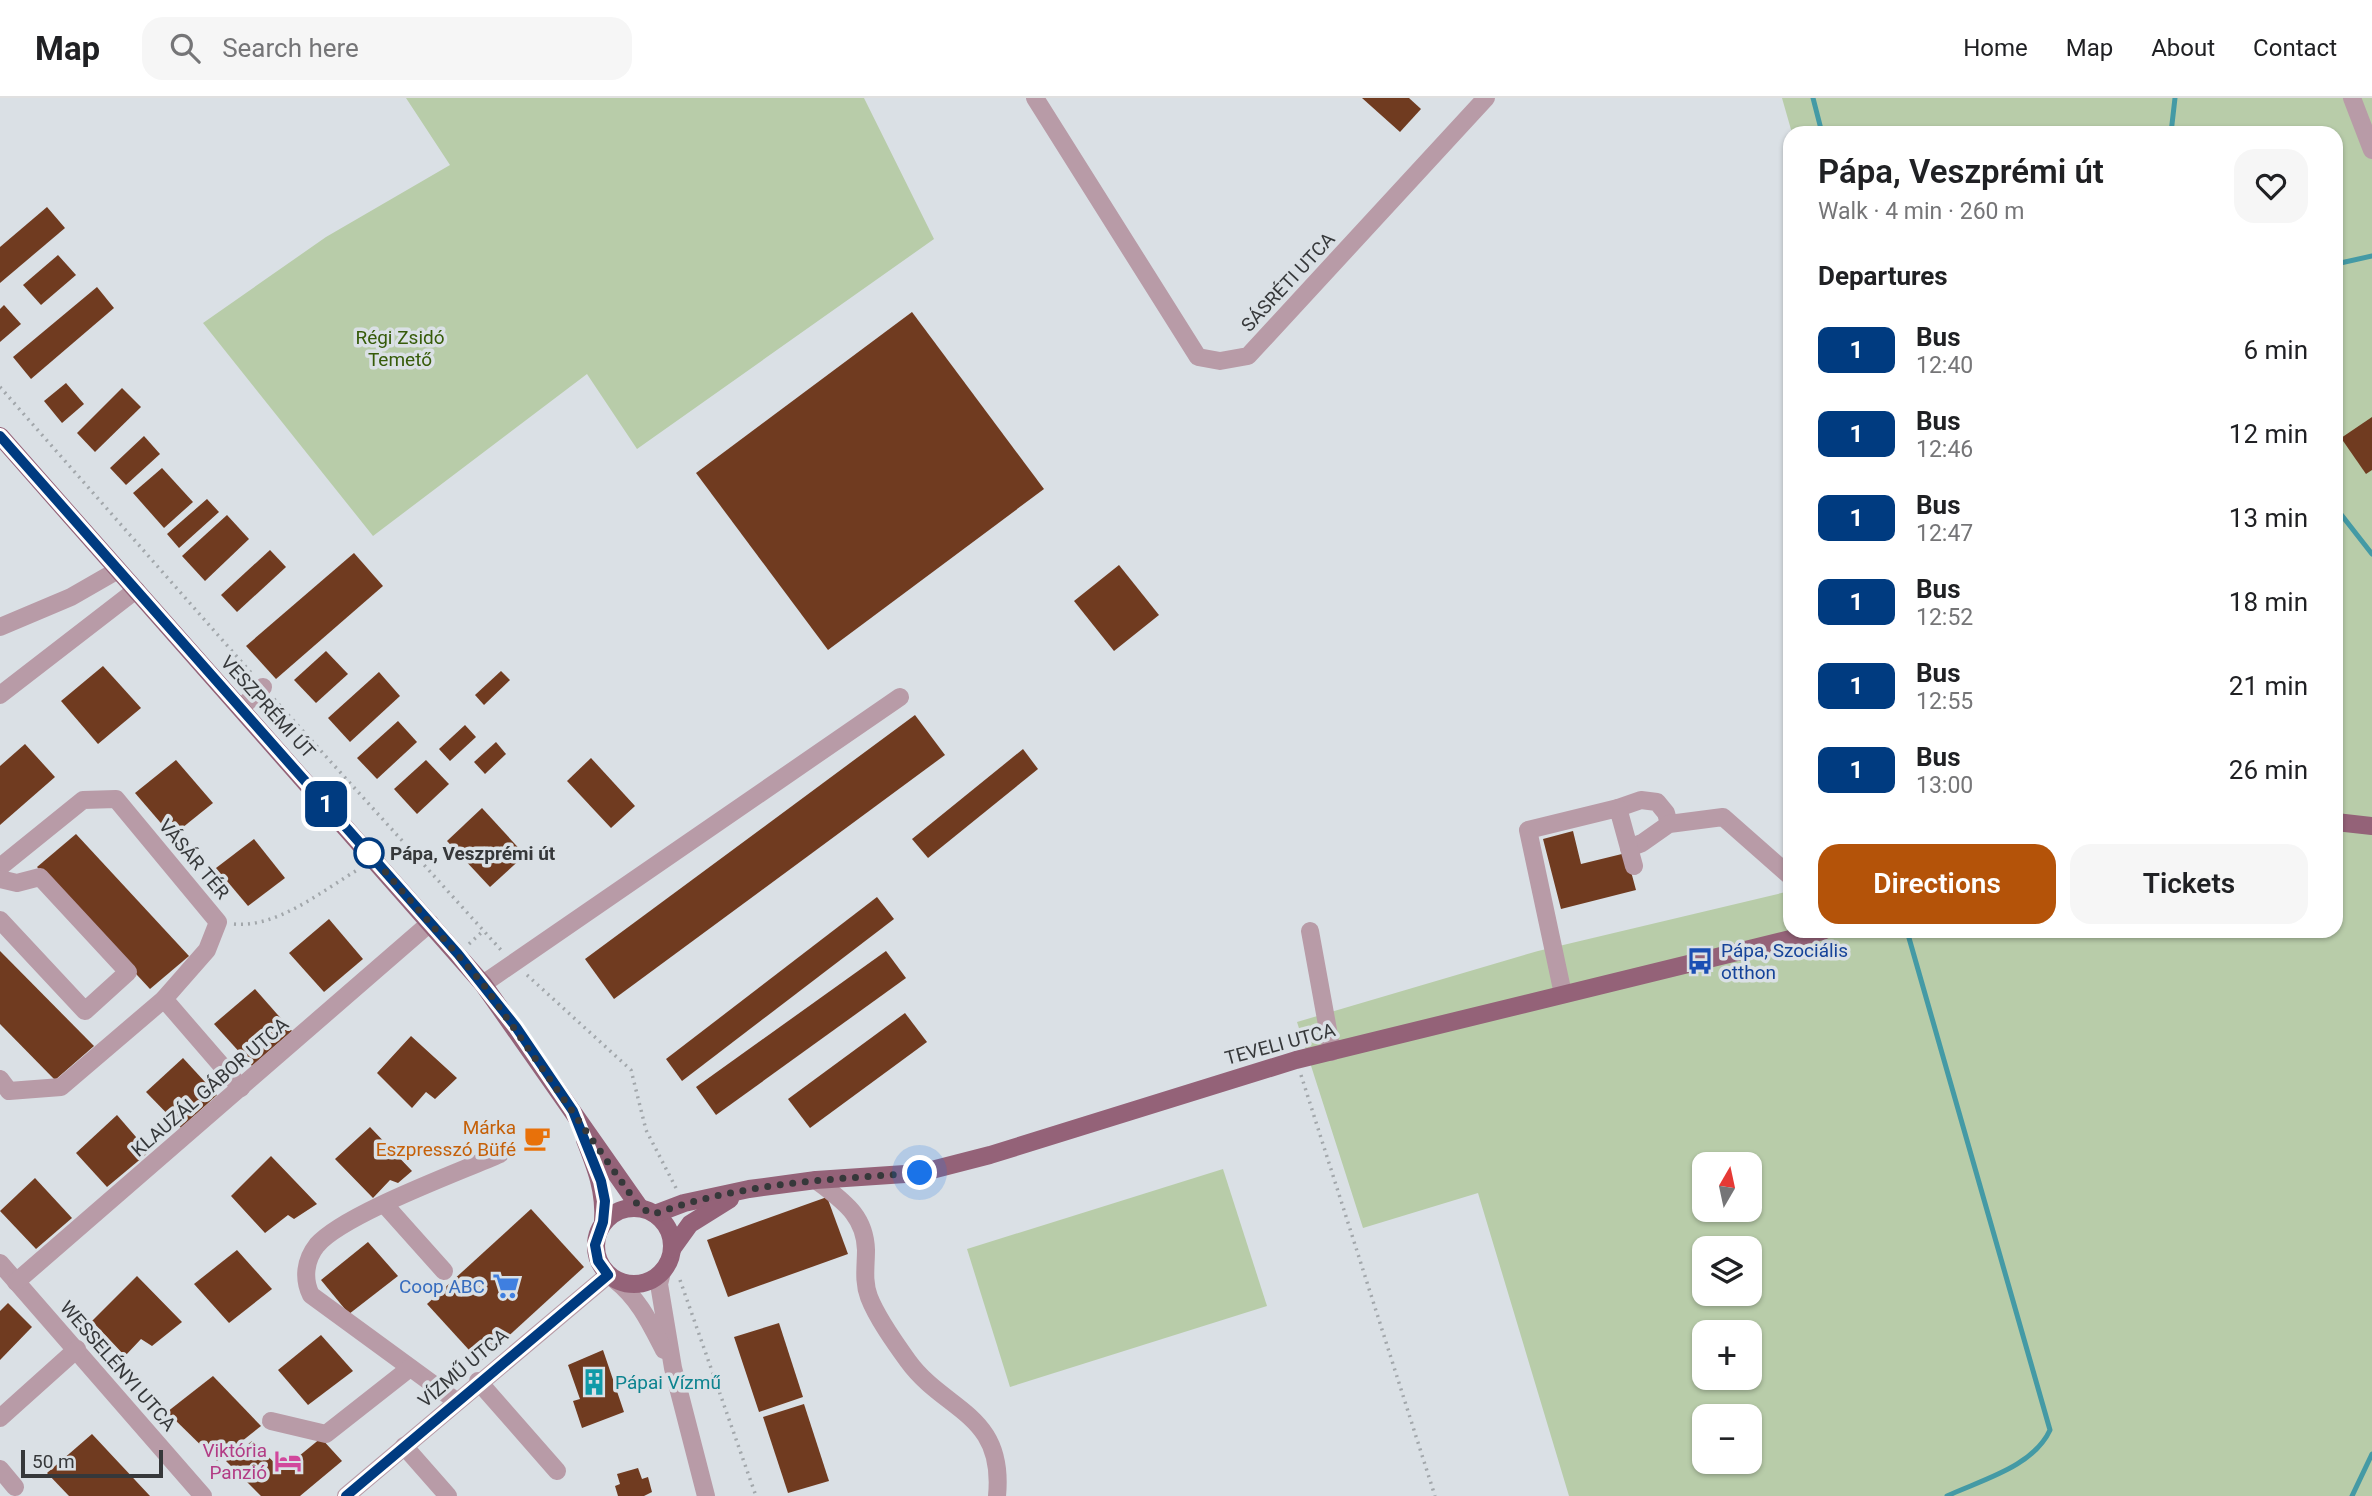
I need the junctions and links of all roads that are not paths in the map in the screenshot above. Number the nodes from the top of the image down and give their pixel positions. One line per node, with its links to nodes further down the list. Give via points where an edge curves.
1 (1035, 98): 2 (street, SÁSRÉTI UTCA, via 1198,357 1220,361 1248,356)
2 (1486, 98)
3 (2352, 98): 4 (street)
4 (2372, 150)
5 (0, 436): 6 (main road, VESZPRÉMI ÚT)
6 (118, 570): 7 (main road, VESZPRÉMI ÚT); 8 (street, via 71,597)
7 (136, 590): 10 (street); 12 (main road, VESZPRÉMI ÚT)
8 (0, 627)
9 (263, 687): 12 (street)
10 (0, 695)
11 (900, 697): 26 (street)
12 (241, 708): 23 (main road, VESZPRÉMI ÚT)
13 (1618, 807): 15 (street, via 1641,800 1657,802); 17 (street); 27 (street, via 1528,830)
14 (2343, 823): 16 (main road)
15 (1669, 824): 17 (street); 20 (street, via 1723,817)
16 (2372, 826)
17 (1629, 848): 18 (street)
18 (1634, 866)
19 (0, 867): 28 (street, VÁSÁR TÉR, via 83,800 116,799 218,922 207,950)
20 (1783, 870)
21 (0, 879): 22 (street, via 16,883 40,877 128,972 85,1011)
22 (0, 920)
23 (430, 923): 26 (main road, VESZPRÉMI ÚT); 31 (street, KLAUZÁL GÁBOR UTCA)
24 (1310, 931): 29 (street)
25 (1791, 938): 27 (main road, TEVELI UTCA)
26 (483, 984): 32 (main road, VESZPRÉMI ÚT)
27 (1563, 994): 29 (main road, TEVELI UTCA)
28 (164, 999): 30 (street, VÁSÁR TÉR, via 61,1087 9,1091); 31 (street)
29 (1332, 1052): 34 (main road, TEVELI UTCA, via 920,1173)
30 (0, 1079)
31 (241, 1088): 44 (street, KLAUZÁL GÁBOR UTCA)
32 (573, 1111): 37 (main road, VESZPRÉMI ÚT); 38 (main road, VESZPRÉMI ÚT, via 601,1181)
33 (500, 1154): 36 (street)
34 (816, 1180): 35 (main road, TEVELI UTCA); 60 (street, via 855,1212 864,1229 864,1276 870,1299 910,1363 979,1422 999,1474)
35 (749, 1189): 37 (main road, TEVELI UTCA); 39 (main road, TEVELI UTCA, via 690,1224)
36 (386, 1205): 41 (street); 46 (street, via 339,1226 316,1246 305,1281 311,1295)
37 (647, 1211): 38 (main road, via 620,1210); 39 (main road, via 666,1226)
38 (603, 1222): 43 (main road, via 596,1237 596,1253)
39 (672, 1249): 42 (main road)
40 (0, 1263): 44 (street, WESSELÉNYI UTCA)
41 (444, 1271)
42 (662, 1272): 43 (main road, via 639,1284); 47 (street, via 659,1284)
43 (611, 1277): 47 (street, via 645,1312); 48 (street, VÍZMŰ UTCA)
44 (16, 1282): 45 (street, WESSELÉNYI UTCA)
45 (76, 1349): 50 (street); 56 (street, WESSELÉNYI UTCA)
46 (410, 1368): 49 (street); 51 (street, via 326,1434)
47 (673, 1368): 59 (street)
48 (478, 1381): 49 (street, VÍZMŰ UTCA); 54 (street)
49 (456, 1401): 52 (street, VÍZMŰ UTCA)
50 (0, 1419)
51 (271, 1421)
52 (404, 1446): 57 (street, VÍZMŰ UTCA); 58 (street)
53 (0, 1469): 55 (street)
54 (557, 1471)
55 (15, 1488)
56 (203, 1496)
57 (346, 1496)
58 (448, 1496)
59 (706, 1496)
60 (997, 1496)

